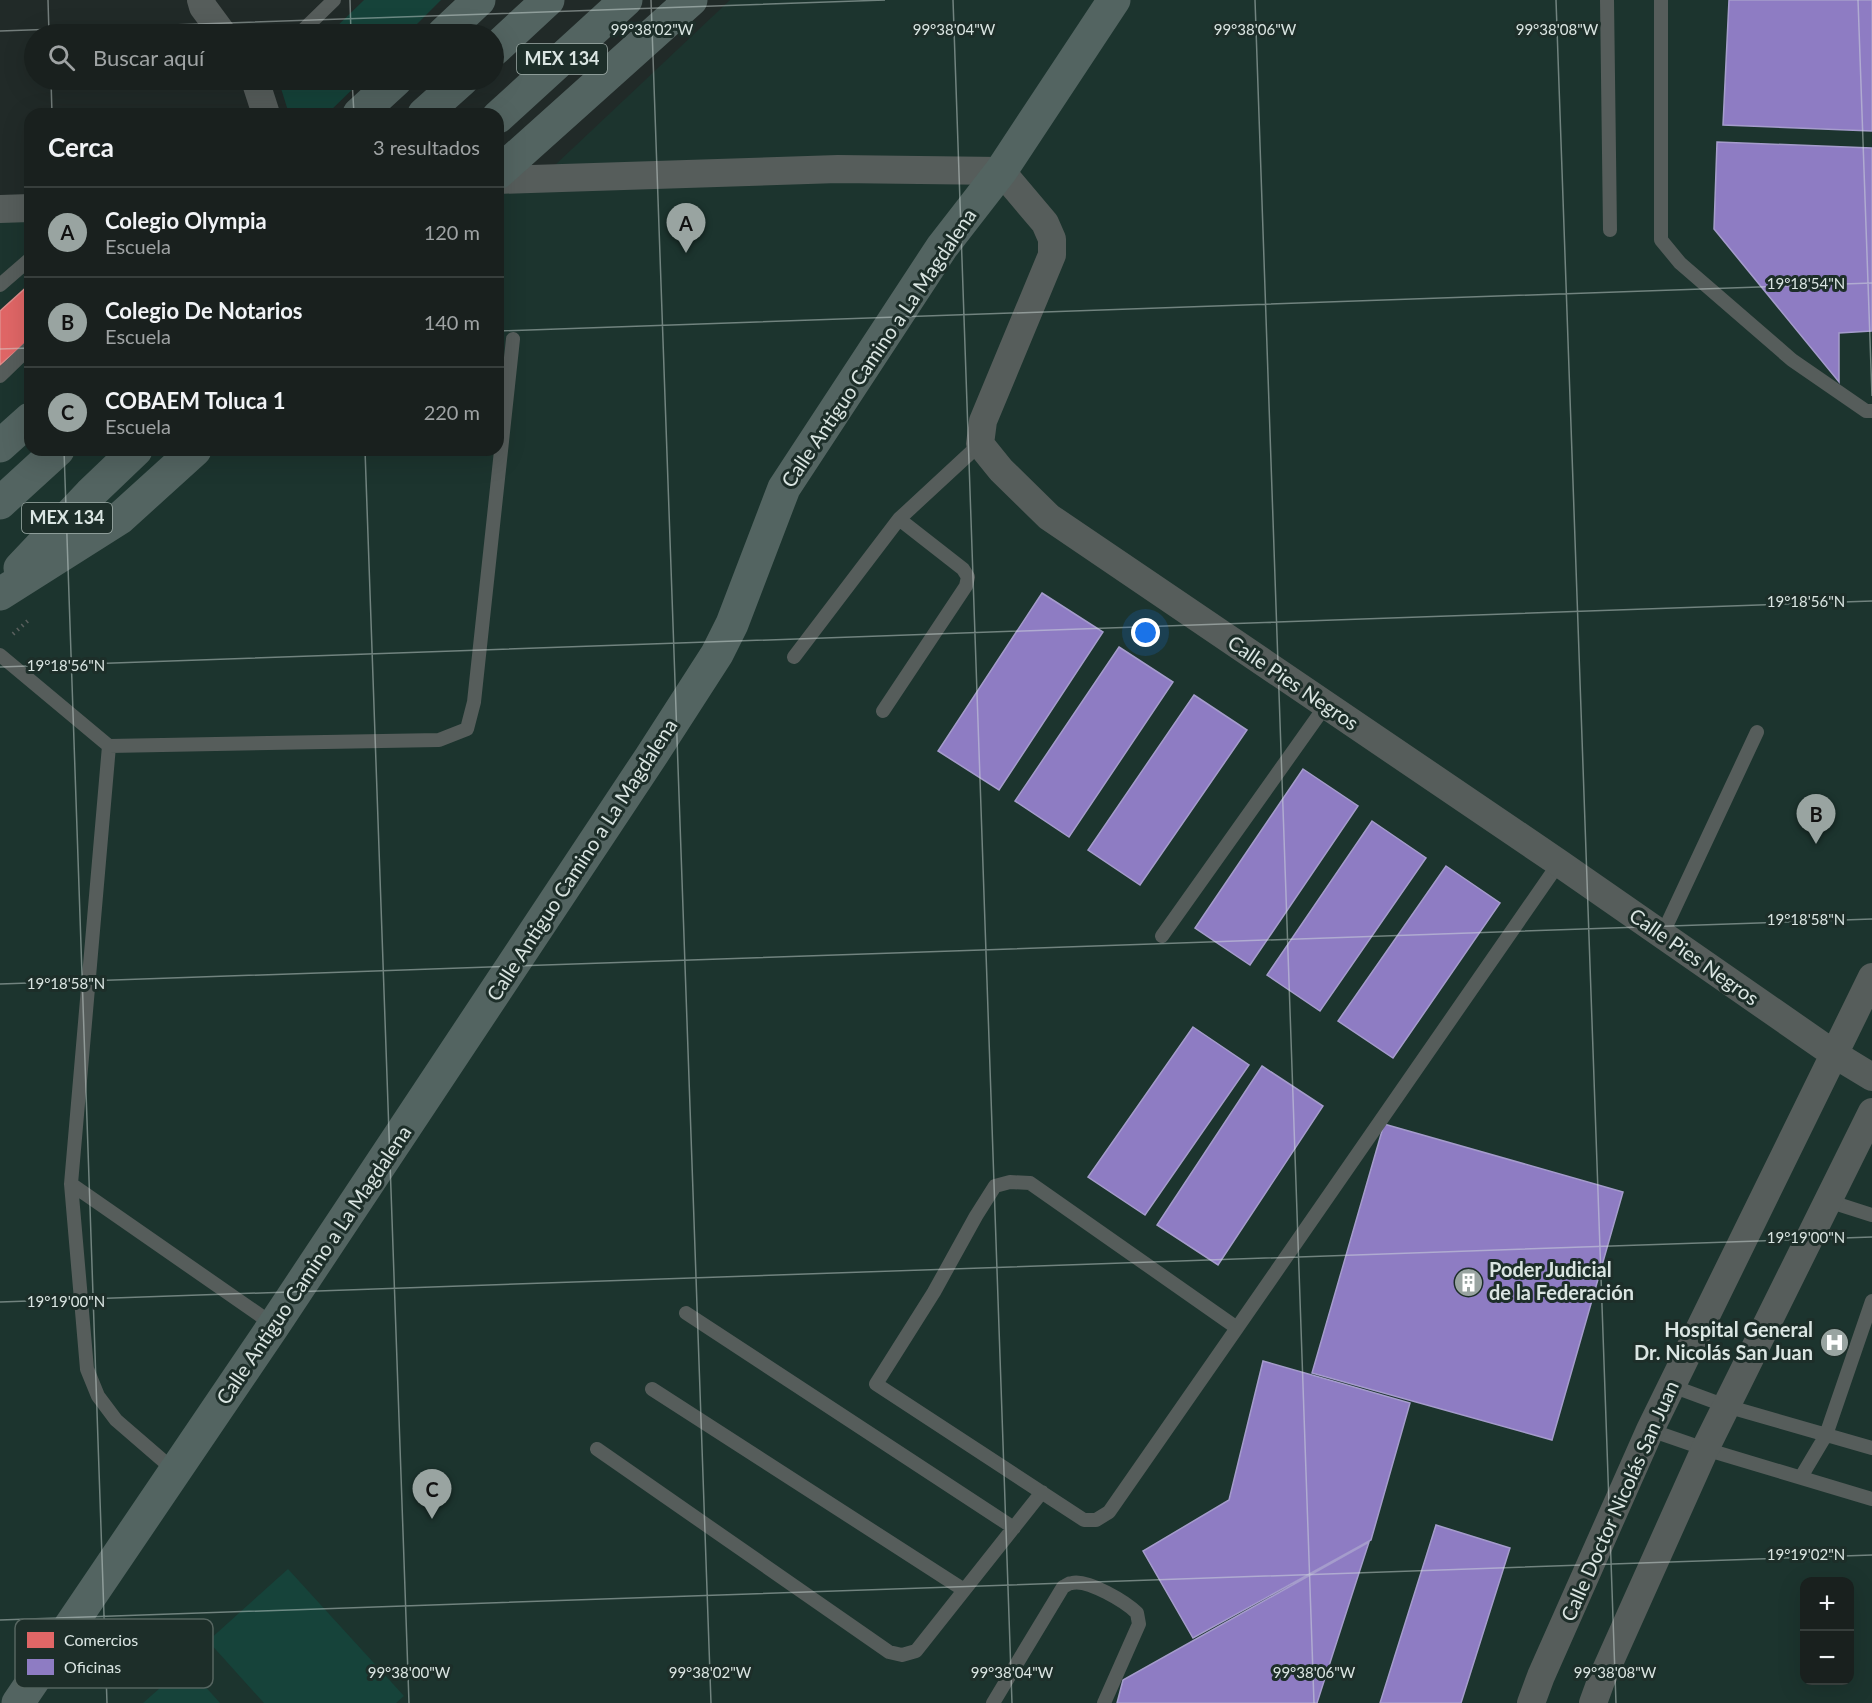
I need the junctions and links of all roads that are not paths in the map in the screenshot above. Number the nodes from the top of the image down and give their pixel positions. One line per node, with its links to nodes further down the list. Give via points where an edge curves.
1 (201, 0): 10 (street)
2 (334, 0): 11 (lane)
3 (479, 0): 12 (main road)
4 (548, 0): 13 (main road, MEX 134)
5 (626, 0): 20 (main road, MEX 134)
6 (691, 0): 21 (main road)
7 (1114, 0): 22 (main road, Calle Antiguo Camino a La Magdalena)
8 (1607, 0): 26 (lane)
9 (1661, 0): 32 (lane, via 1661,240 1680,263 1792,360 1866,411)
10 (216, 24)
11 (309, 24)
12 (454, 24)
13 (504, 41)
14 (258, 90): 17 (street)
15 (385, 90): 18 (main road)
16 (451, 90): 19 (main road)
17 (264, 108)
18 (366, 108)
19 (431, 108)
20 (504, 112)
21 (504, 168)
22 (1001, 171): 23 (street, via 838,169); 35 (street, via 1045,223 1052,239 1052,255 983,421); 63 (main road, Calle Antiguo Camino a La Magdalena, via 942,247 784,488 717,654)
23 (504, 180)
24 (24, 208): 25 (street)
25 (0, 209)
26 (1610, 230)
27 (24, 264): 28 (lane)
28 (0, 285)
29 (513, 339): 33 (lane)
30 (24, 353): 31 (lane)
31 (0, 376)
32 (1872, 411)
33 (504, 423)
34 (24, 424): 36 (main road)
35 (980, 444): 42 (lane); 47 (street, Calle Pies Negros, via 1049,517)
36 (0, 446)
37 (51, 456): 41 (main road, MEX 134)
38 (130, 456): 43 (main road, MEX 134)
39 (188, 456): 44 (main road, via 120,518)
40 (500, 456): 50 (lane, via 474,702 467,729 439,740)
41 (0, 503)
42 (899, 519): 46 (lane); 48 (lane, via 968,577 966,586)
43 (0, 589)
44 (0, 594)
45 (0, 655): 50 (lane)
46 (794, 657)
47 (1326, 705): 51 (street, Calle Pies Negros); 53 (lane)
48 (883, 711)
49 (1757, 732): 52 (lane)
50 (109, 746): 58 (lane)
51 (1559, 863): 52 (street, Calle Pies Negros); 64 (lane)
52 (1662, 935): 55 (street, Calle Pies Negros)
53 (1162, 936)
54 (1872, 977): 55 (street, Calle Doctor Nicolás San Juan)
55 (1834, 1054): 56 (street, Calle Pies Negros); 65 (street, Calle Doctor Nicolás San Juan)
56 (1872, 1077)
57 (1872, 1112): 59 (street)
58 (71, 1184): 63 (lane); 73 (lane, via 87,1369 98,1396 116,1420)
59 (1828, 1201): 60 (lane); 67 (street)
60 (1872, 1215)
61 (1872, 1301): 69 (lane)
62 (686, 1313): 77 (lane)
63 (274, 1325): 73 (main road, Calle Antiguo Camino a La Magdalena)
64 (1237, 1328): 75 (lane, via 1109,1512 1096,1520 1084,1520); 75 (lane, via 1030,1183 995,1186 876,1384)
65 (1672, 1386): 67 (lane); 68 (street, Calle Doctor Nicolás San Juan)
66 (652, 1389): 78 (lane)
67 (1726, 1406): 69 (lane); 72 (street)
68 (1650, 1430): 72 (lane); 84 (street, Calle Doctor Nicolás San Juan)
69 (1826, 1435): 70 (lane); 74 (lane)
70 (1872, 1448)
71 (597, 1449): 78 (lane, via 889,1652 902,1655 916,1651)
72 (1705, 1449): 74 (lane); 85 (street)
73 (175, 1471): 79 (main road, Calle Antiguo Camino a La Magdalena)
74 (1801, 1477): 76 (lane)
75 (1042, 1492): 77 (lane)
76 (1872, 1499)
77 (1014, 1528): 78 (lane)
78 (964, 1590)
79 (75, 1619)
80 (28, 1688): 81 (main road, Calle Antiguo Camino a La Magdalena)
81 (18, 1703)
82 (993, 1703): 83 (lane, via 1063,1587 1072,1582 1084,1583 1116,1598 1137,1613 1139,1624)
83 (1104, 1703)
84 (1531, 1703)
85 (1593, 1703)

